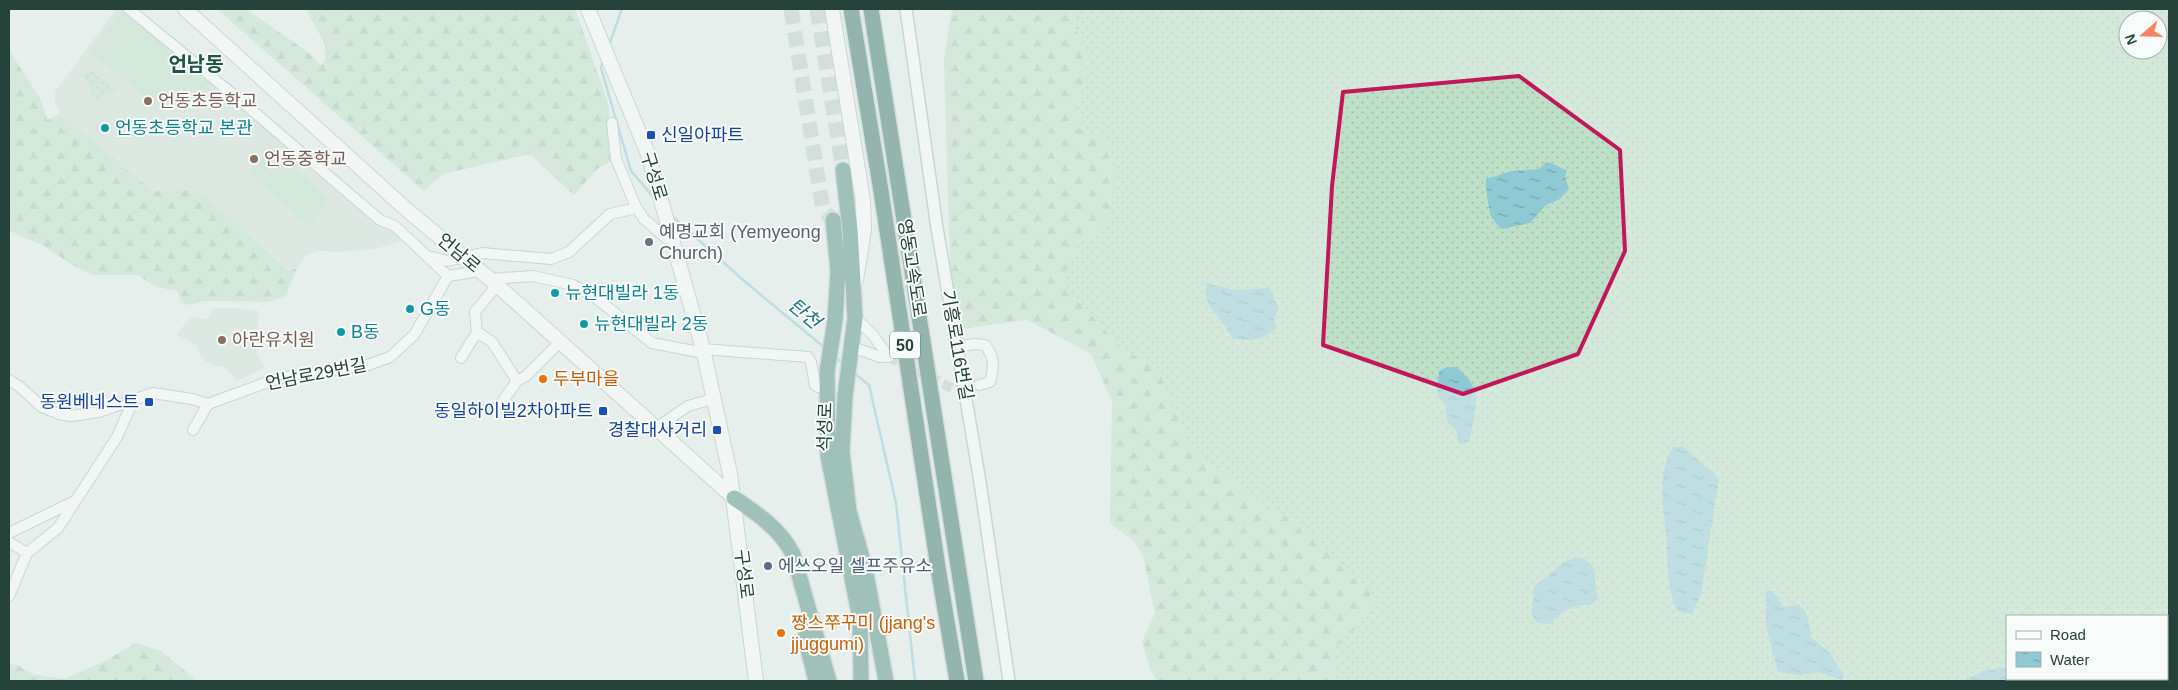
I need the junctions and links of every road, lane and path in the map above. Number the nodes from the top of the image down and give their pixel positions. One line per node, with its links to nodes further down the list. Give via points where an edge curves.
1 (130, 9): 13 (street)
2 (185, 9): 14 (main road, 언남로, via 408,210)
3 (588, 9): 12 (main road, 구성로, via 648,154)
4 (832, 9): 17 (main road, via 863,200 864,230)
5 (851, 9): 46 (highway, 영동고속도로 / 50)
6 (871, 9): 47 (highway, 영동고속도로 / 50)
7 (906, 9): 21 (street, 기흥로116번길)
8 (612, 123): 10 (street, via 616,159)
9 (843, 170): 17 (highway, 석성로)
10 (637, 208): 12 (street, via 644,219); 14 (street, via 610,214 569,252 551,259 482,253)
11 (833, 220): 28 (highway, 석성로, via 838,271)
12 (675, 246): 22 (main road, 구성로)
13 (426, 255): 14 (street, via 448,261); 15 (street)
14 (466, 258): 16 (main road, 언남로)
15 (448, 276): 16 (street); 32 (street, 언남로29번길, via 414,335 390,356 368,365 286,376)
16 (489, 278): 19 (street, via 475,312); 20 (main road, 언남로); 22 (street, via 533,276 573,285 596,298 652,343)
17 (855, 291): 18 (highway, 석성로)
18 (854, 324): 23 (street, via 872,334 889,357 858,349); 45 (highway, 석성로, via 842,452 849,511 865,568)
19 (477, 332): 24 (street); 26 (street, via 492,342)
20 (560, 342): 26 (street); 33 (main road, 언남로)
21 (957, 347): 27 (street, via 985,345 991,352 994,361 990,382); 48 (street, 기흥로116번길)
22 (704, 351): 28 (street, via 808,357 815,385); 29 (main road, 구성로)
23 (854, 354)
24 (461, 358)
25 (9, 380): 30 (street, via 42,407 71,416 99,412)
26 (517, 381): 31 (street)
27 (979, 385)
28 (827, 388): 41 (highway, 석성로, via 828,456 860,619)
29 (713, 399): 33 (street, via 688,406); 35 (main road, 구성로)
30 (133, 400): 32 (street, via 162,393); 36 (street, via 117,437)
31 (502, 402)
32 (208, 404): 34 (street)
33 (656, 428): 35 (main road, 언남로)
34 (193, 430)
35 (734, 498): 42 (main road, 구성로); 43 (highway, via 772,537 787,562); 44 (highway, via 768,521 786,541 798,568)
36 (76, 501): 37 (street); 39 (street, via 58,528)
37 (9, 533)
38 (9, 542): 39 (street)
39 (27, 553): 40 (street)
40 (9, 596)
41 (860, 680)
42 (756, 681)
43 (816, 681)
44 (829, 681)
45 (886, 681)
46 (958, 681)
47 (976, 681)
48 (1009, 681)

